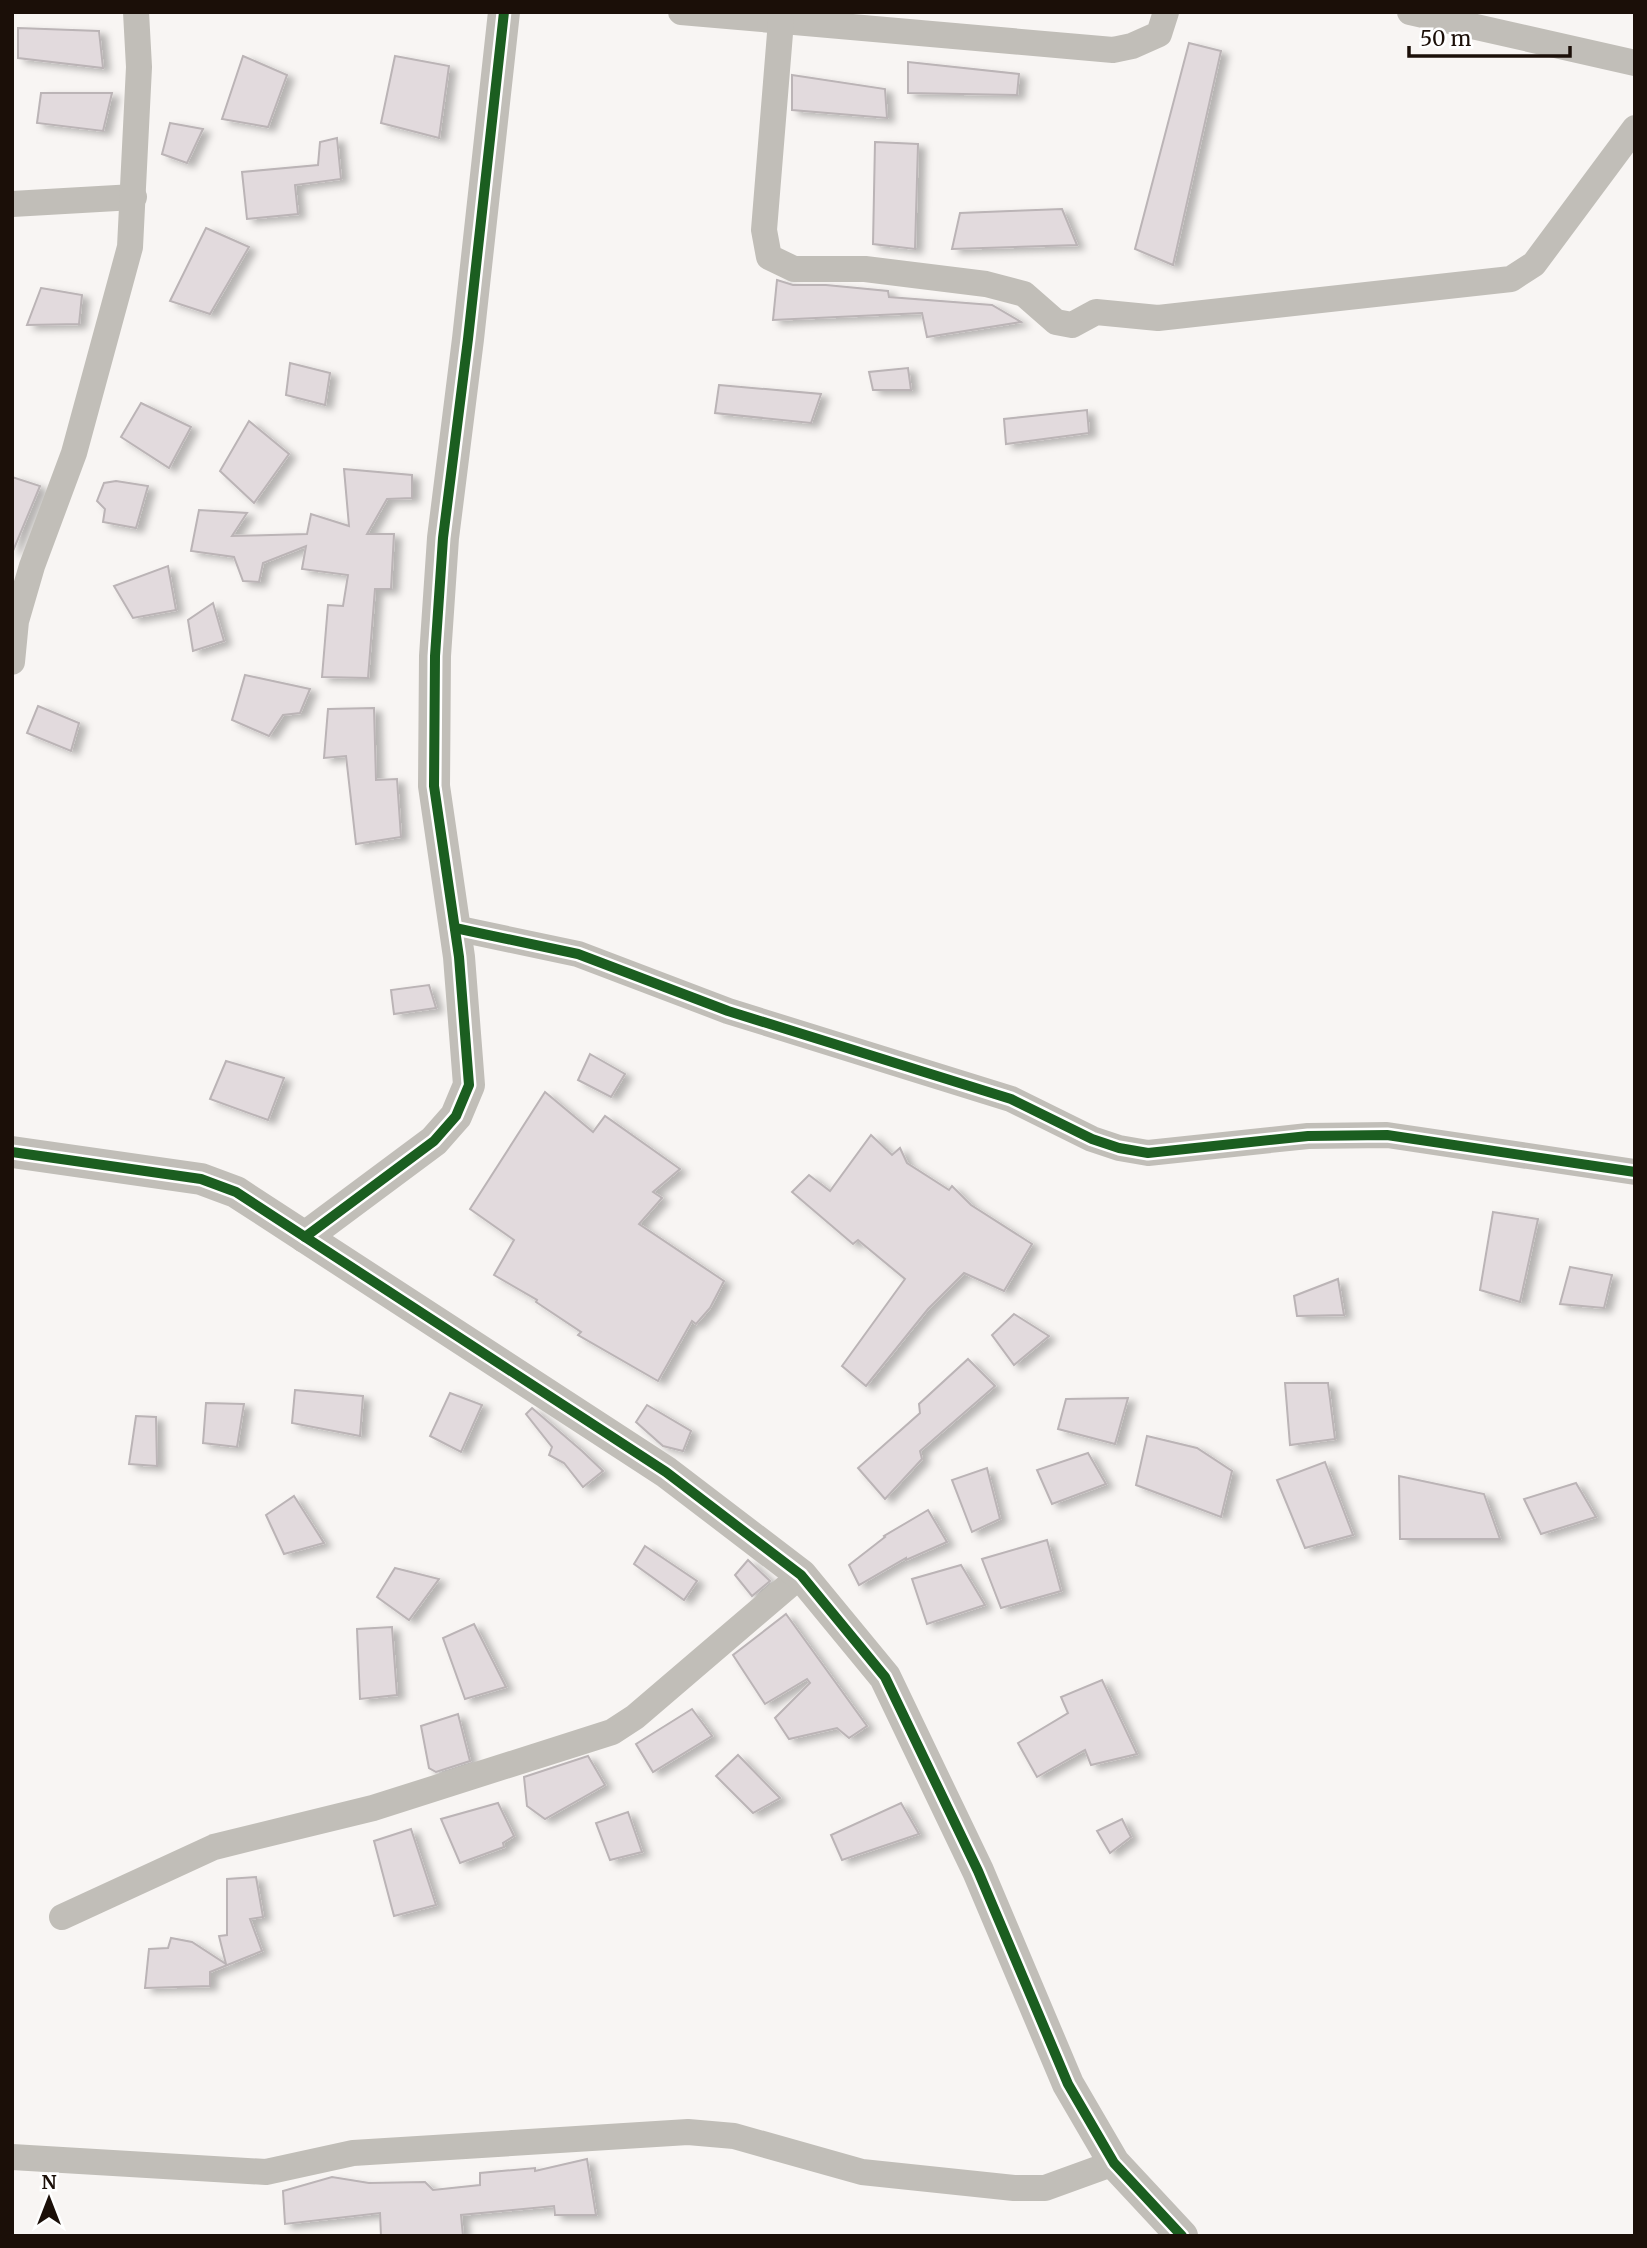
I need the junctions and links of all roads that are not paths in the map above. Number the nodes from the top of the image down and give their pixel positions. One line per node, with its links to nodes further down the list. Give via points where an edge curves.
1 (136, 12): 9 (street, via 139,67)
2 (504, 12): 13 (street, via 443,538 435,656 434,786)
3 (681, 12): 6 (street)
4 (1166, 12): 6 (street, via 1160,34 1112,50)
5 (1410, 12): 7 (street)
6 (781, 22): 8 (street, via 764,230 769,257 794,269 865,269 986,284 1024,294 1056,322 1072,326 1096,312 1158,318 1511,279 1534,264)
7 (1635, 63)
8 (1635, 128)
9 (134, 197): 10 (street); 11 (street, via 130,247 74,453)
10 (12, 204)
11 (14, 621): 12 (street)
12 (12, 662)
13 (455, 928): 15 (street, via 578,954 728,1011 1011,1098 1119,1148 1148,1153 1308,1136 1387,1135); 16 (street, via 469,1085 456,1116 434,1141)
14 (12, 1152): 16 (street, via 201,1179 236,1192)
15 (1635, 1172)
16 (304, 1237): 17 (street, via 666,1472)
17 (801, 1575): 18 (street, via 635,1717 612,1731 373,1808 214,1847); 20 (street, via 885,1676 978,1871 1068,2084)
18 (62, 1917)
19 (12, 2157): 20 (street, via 266,2172 353,2153 688,2132 734,2136 862,2172 1014,2188 1045,2188)
20 (1114, 2163): 21 (street)
21 (1182, 2236)

